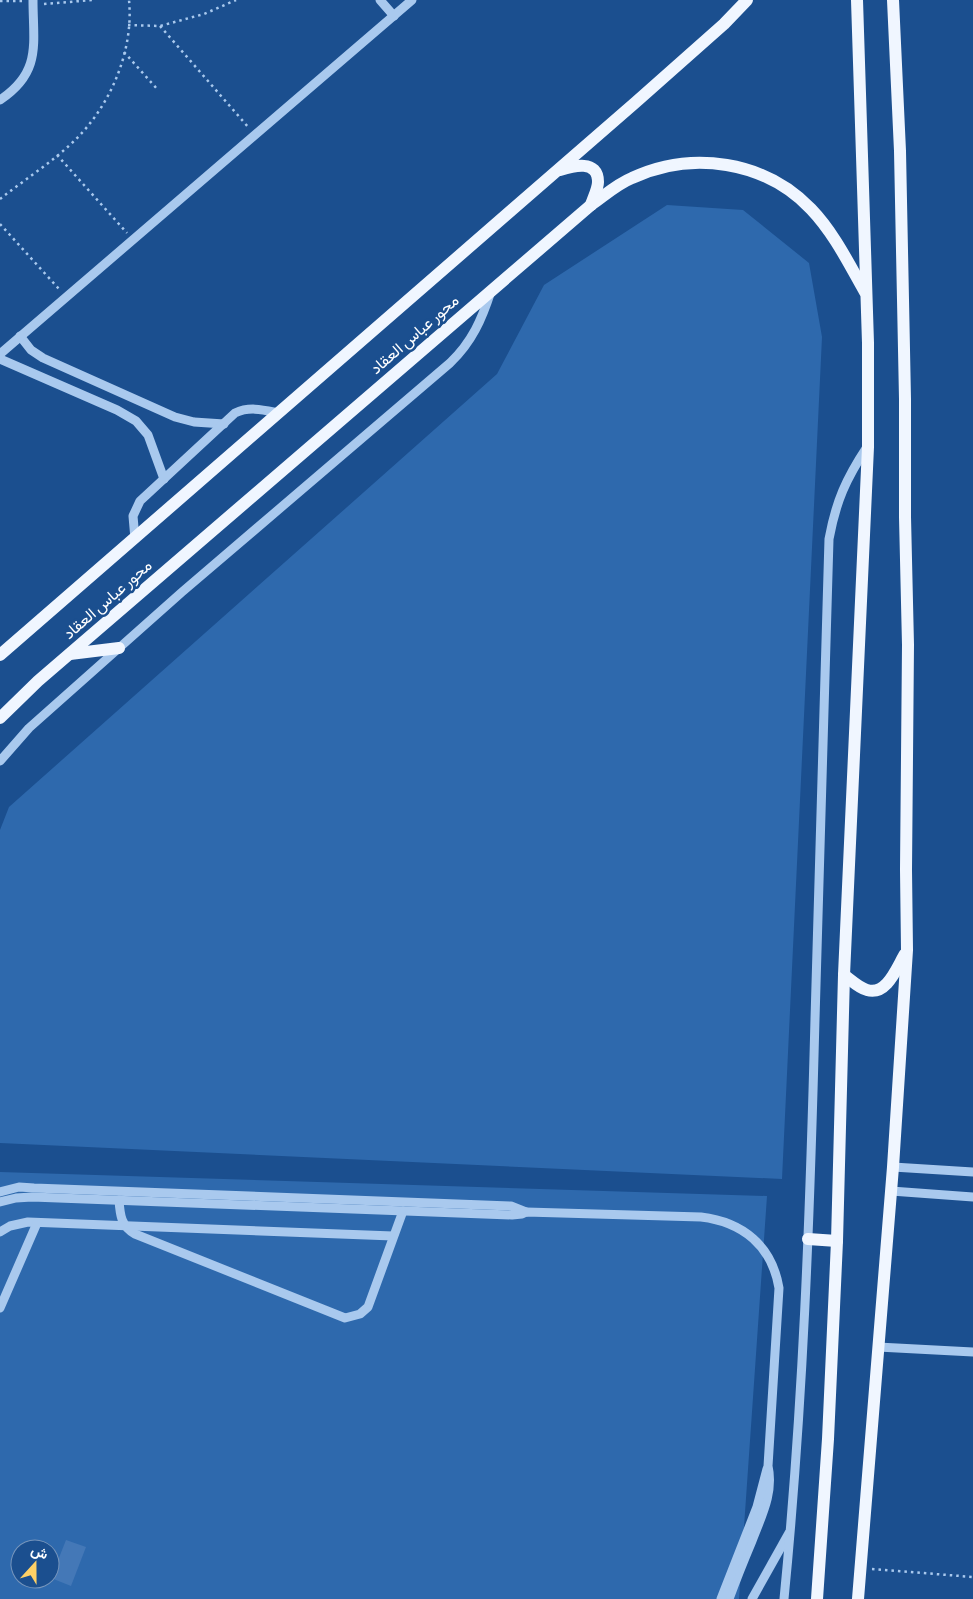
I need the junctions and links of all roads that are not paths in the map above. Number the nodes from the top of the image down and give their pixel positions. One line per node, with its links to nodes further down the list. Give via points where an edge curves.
1 (380, 0): 7 (street)
2 (412, 0): 7 (street)
3 (747, 0): 9 (main road, محور عباس العقاد, via 724,24)
4 (857, 0): 12 (main road)
5 (893, 0): 32 (main road, via 900,150 908,645)
6 (33, 2): 8 (street, via 31,61 15,90)
7 (394, 16): 13 (street)
8 (0, 100)
9 (556, 171): 10 (main road, via 582,165 593,170 598,183); 22 (main road, محور عباس العقاد)
10 (591, 205): 11 (main road, محور عباس العقاد); 12 (main road, محور عباس العقاد, via 630,179 668,165 694,162 743,168 770,179 811,208)
11 (491, 291): 27 (street, via 479,326 458,355); 28 (main road, محور عباس العقاد)
12 (867, 294): 24 (main road)
13 (20, 336): 14 (street); 16 (street, via 37,354)
14 (0, 354)
15 (0, 359): 18 (street)
16 (57, 364): 17 (street); 18 (street)
17 (85, 376): 19 (street); 20 (street)
18 (50, 380): 20 (street)
19 (116, 390): 21 (street); 23 (street, via 185,420)
20 (78, 393): 21 (street)
21 (109, 407): 25 (street, via 127,415 142,428)
22 (279, 413): 23 (street, via 245,409); 26 (main road, محور عباس العقاد)
23 (224, 424): 25 (street)
24 (868, 447): 33 (main road); 47 (street, via 846,481 829,539)
25 (164, 478): 26 (street, via 137,505 133,516)
26 (135, 538): 29 (main road, محور عباس العقاد)
27 (119, 648): 28 (main road); 31 (street, via 29,728)
28 (70, 654): 30 (main road, محور عباس العقاد)
29 (0, 655)
30 (0, 718)
31 (0, 761)
32 (907, 950): 33 (main road, via 889,981 879,990 866,990); 34 (main road)
33 (844, 974): 48 (main road)
34 (893, 1167): 35 (street); 37 (main road)
35 (973, 1172)
36 (0, 1192): 42 (street, via 34,1188 512,1206)
37 (891, 1192): 38 (street); 50 (main road)
38 (973, 1197)
39 (119, 1200): 40 (street, via 32,1197); 41 (street); 44 (street)
40 (0, 1202)
41 (403, 1211): 42 (street, via 512,1215); 46 (street)
42 (526, 1212): 52 (street, via 712,1218 739,1228 760,1246 773,1264 779,1288)
43 (37, 1223): 44 (street); 45 (street, via 19,1224); 49 (street)
44 (124, 1226): 46 (street); 46 (street, via 135,1234 345,1318 360,1314 368,1307)
45 (0, 1232)
46 (393, 1236)
47 (808, 1239): 48 (main road); 53 (street)
48 (838, 1241): 58 (main road)
49 (0, 1308)
50 (878, 1348): 51 (street); 59 (main road)
51 (973, 1352)
52 (768, 1466): 54 (street, via 759,1502); 55 (street, via 768,1498)
53 (791, 1528): 56 (street); 57 (street)
54 (721, 1599)
55 (729, 1599)
56 (752, 1599)
57 (784, 1599)
58 (817, 1599)
59 (858, 1599)

